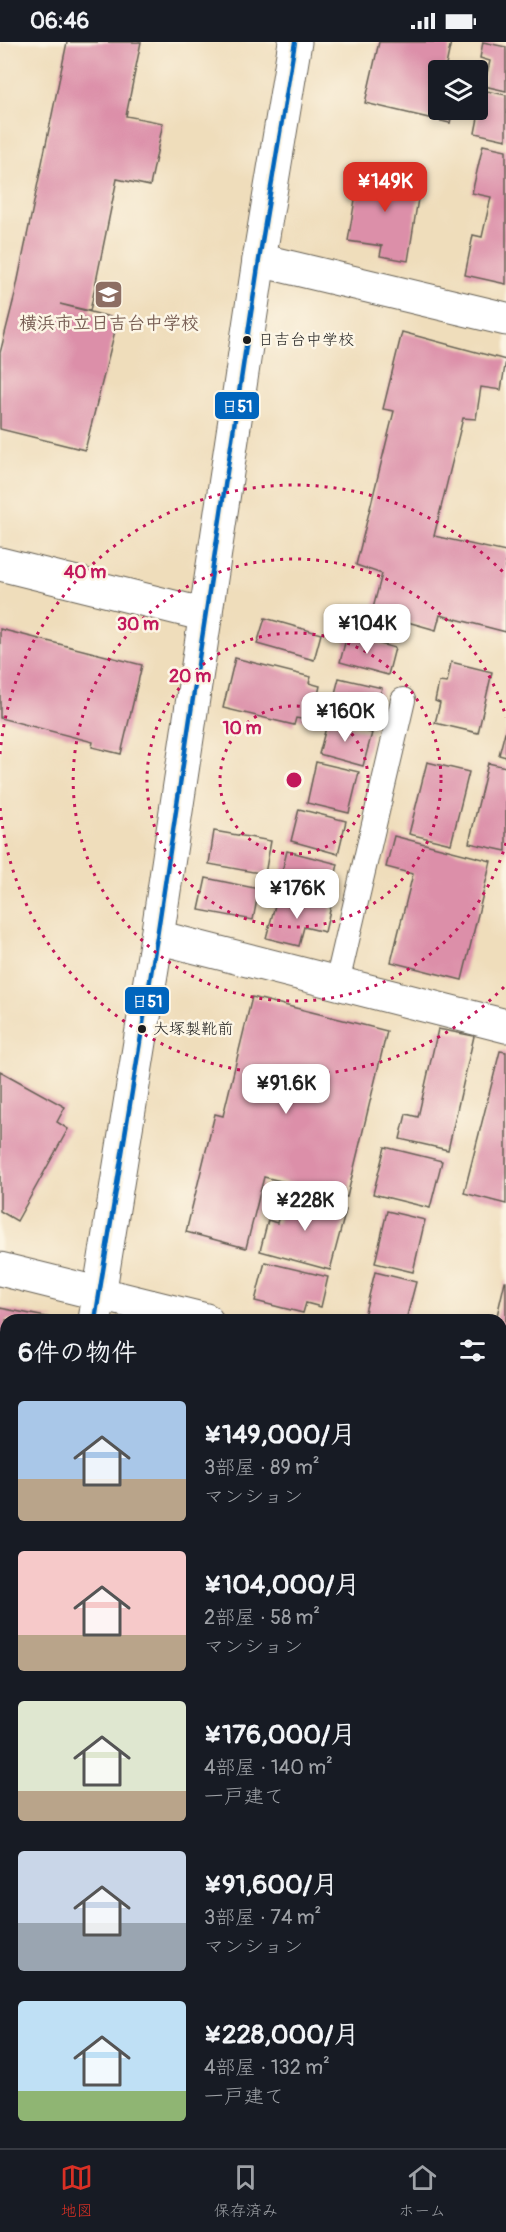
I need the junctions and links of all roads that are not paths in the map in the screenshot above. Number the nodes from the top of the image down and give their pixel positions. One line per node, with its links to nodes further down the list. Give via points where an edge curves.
1 (295, 42): 2 (street)
2 (259, 260): 3 (street); 5 (street)
3 (506, 319)
4 (0, 564): 5 (street)
5 (206, 615): 7 (street)
6 (403, 700): 8 (lane)
7 (157, 936): 8 (street); 11 (street)
8 (337, 983): 9 (street)
9 (506, 1026)
10 (0, 1269): 11 (street)
11 (97, 1307): 12 (street)
12 (156, 1314)

